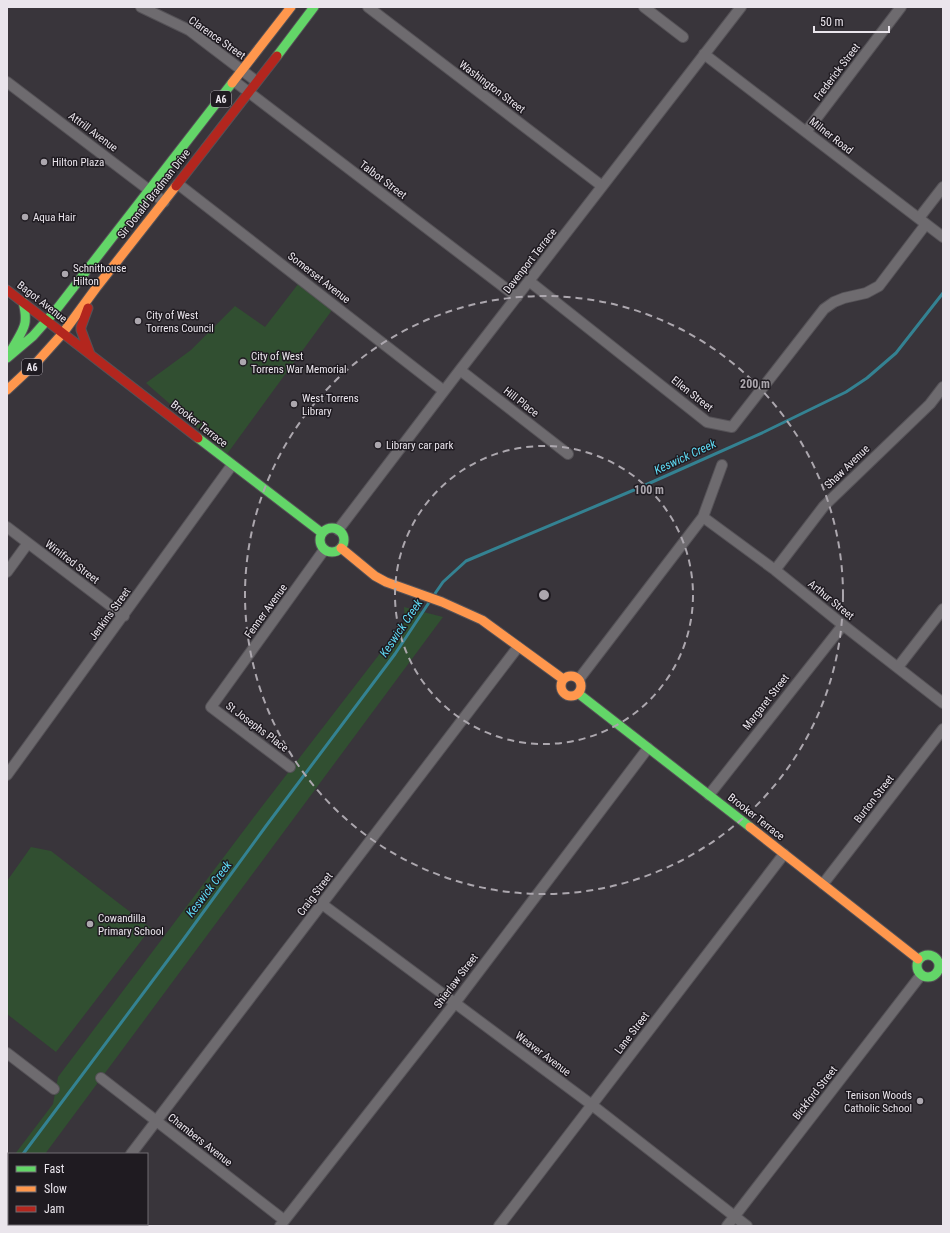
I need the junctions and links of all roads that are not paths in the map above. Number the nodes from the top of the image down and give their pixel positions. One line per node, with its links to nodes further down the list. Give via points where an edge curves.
1 (141, 7): 10 (street, Clarence Street, via 189,30)
2 (291, 7): 10 (street, Sir Donald Bradman Drive / A6)
3 (314, 7): 12 (street, Sir Donald Bradman Drive / A6)
4 (368, 7): 17 (street, Washington Street)
5 (644, 7): 8 (street)
6 (741, 7): 9 (street, Davenport Terrace)
7 (901, 7): 15 (street, Frederick Street)
8 (683, 37)
9 (704, 54): 15 (street, Milner Road); 17 (street, Davenport Terrace)
10 (243, 71): 11 (street, Sir Donald Bradman Drive / A6); 12 (street, Clarence Street)
11 (234, 81): 14 (street, Talbot Street); 19 (street, Sir Donald Bradman Drive / A6)
12 (256, 81): 14 (street, Sir Donald Bradman Drive / A6)
13 (7, 82): 19 (street, Attrill Avenue)
14 (248, 92): 16 (street, Sir Donald Bradman Drive / A6); 26 (street, Talbot Street)
15 (806, 132): 21 (street, Milner Road)
16 (178, 184): 20 (street, Sir Donald Bradman Drive / A6); 35 (street, Somerset Avenue)
17 (602, 186): 23 (street, Davenport Terrace)
18 (943, 187): 21 (street)
19 (149, 190): 20 (street, Attrill Avenue); 28 (street, Sir Donald Bradman Drive / A6)
20 (164, 202): 24 (street, Sir Donald Bradman Drive / A6)
21 (922, 221): 22 (street, Milner Road); 23 (street, Ellen Street, via 879,286 824,308 732,427 707,422)
22 (943, 237)
23 (529, 281): 26 (street, Davenport Terrace)
24 (96, 288): 29 (street, Sir Donald Bradman Drive / A6); 30 (street, via 81,327)
25 (7, 290): 27 (street, Bagot Avenue)
26 (517, 298): 32 (street, Davenport Terrace)
27 (23, 302): 28 (street, Bagot Avenue); 31 (street, via 25,326)
28 (47, 321): 29 (street, Bagot Avenue); 31 (street, Sir Donald Bradman Drive / A6)
29 (63, 333): 30 (street, Brooker Terrace); 34 (street, Sir Donald Bradman Drive / A6)
30 (90, 354): 37 (street, Brooker Terrace)
31 (7, 358)
32 (460, 370): 35 (street, Davenport Terrace); 36 (street, Hill Place)
33 (943, 387): 46 (street, Shaw Avenue, via 930,404 824,506)
34 (7, 390)
35 (444, 391): 41 (street, Davenport Terrace)
36 (568, 454)
37 (232, 465): 42 (street, Brooker Terrace); 49 (street, Jenkins Street)
38 (722, 465): 39 (street)
39 (703, 518): 46 (street, Arthur Street); 53 (street)
40 (7, 527): 43 (street, Winifred Street)
41 (338, 530): 42 (street, via 330,528); 44 (street, via 344,538)
42 (322, 533): 45 (street, via 320,542)
43 (28, 543): 47 (street); 49 (street, Winifred Street)
44 (341, 548): 45 (street, via 335,552); 51 (street, via 375,576 464,611 482,620)
45 (324, 550): 55 (street, Fenner Avenue)
46 (775, 570): 50 (street, Arthur Street)
47 (7, 572)
48 (943, 609): 52 (street)
49 (124, 616): 61 (street, Jenkins Street)
50 (843, 625): 52 (street, Arthur Street); 62 (street, Margaret Street)
51 (518, 647): 54 (street); 65 (street, Craig Street)
52 (898, 667): 57 (street, Arthur Street)
53 (579, 679): 54 (street, via 574,676); 56 (street)
54 (563, 680): 56 (street, via 561,690 566,696)
55 (226, 686): 60 (street, St Josephs Place, via 211,707)
56 (579, 694): 59 (street, Brooker Terrace)
57 (943, 702)
58 (943, 729): 64 (street, Burton Street)
59 (648, 748): 62 (street, Brooker Terrace); 69 (street, Shierlaw Street)
60 (290, 767)
61 (7, 775)
62 (709, 795): 63 (street, Brooker Terrace)
63 (784, 854): 64 (street, Brooker Terrace); 73 (street, Lane Street)
64 (823, 884): 66 (street, Brooker Terrace)
65 (322, 904): 69 (street, Weaver Avenue); 74 (street, Craig Street)
66 (918, 959): 67 (street, via 917,971); 68 (street, via 928,954 935,957)
67 (921, 975): 68 (street); 76 (street, Bickford Street)
68 (940, 975)
69 (455, 1003): 73 (street, Weaver Avenue); 77 (street, Shierlaw Street)
70 (7, 1053): 72 (street)
71 (101, 1078): 74 (street, Chambers Avenue)
72 (54, 1089)
73 (592, 1105): 76 (street, Weaver Avenue); 78 (street, Lane Street)
74 (156, 1121): 75 (street, Craig Street); 77 (street, Chambers Avenue)
75 (132, 1153)
76 (735, 1216): 79 (street, Bickford Street); 80 (street, Weaver Avenue)
77 (282, 1223)
78 (499, 1226)
79 (727, 1226)
80 (747, 1226)

